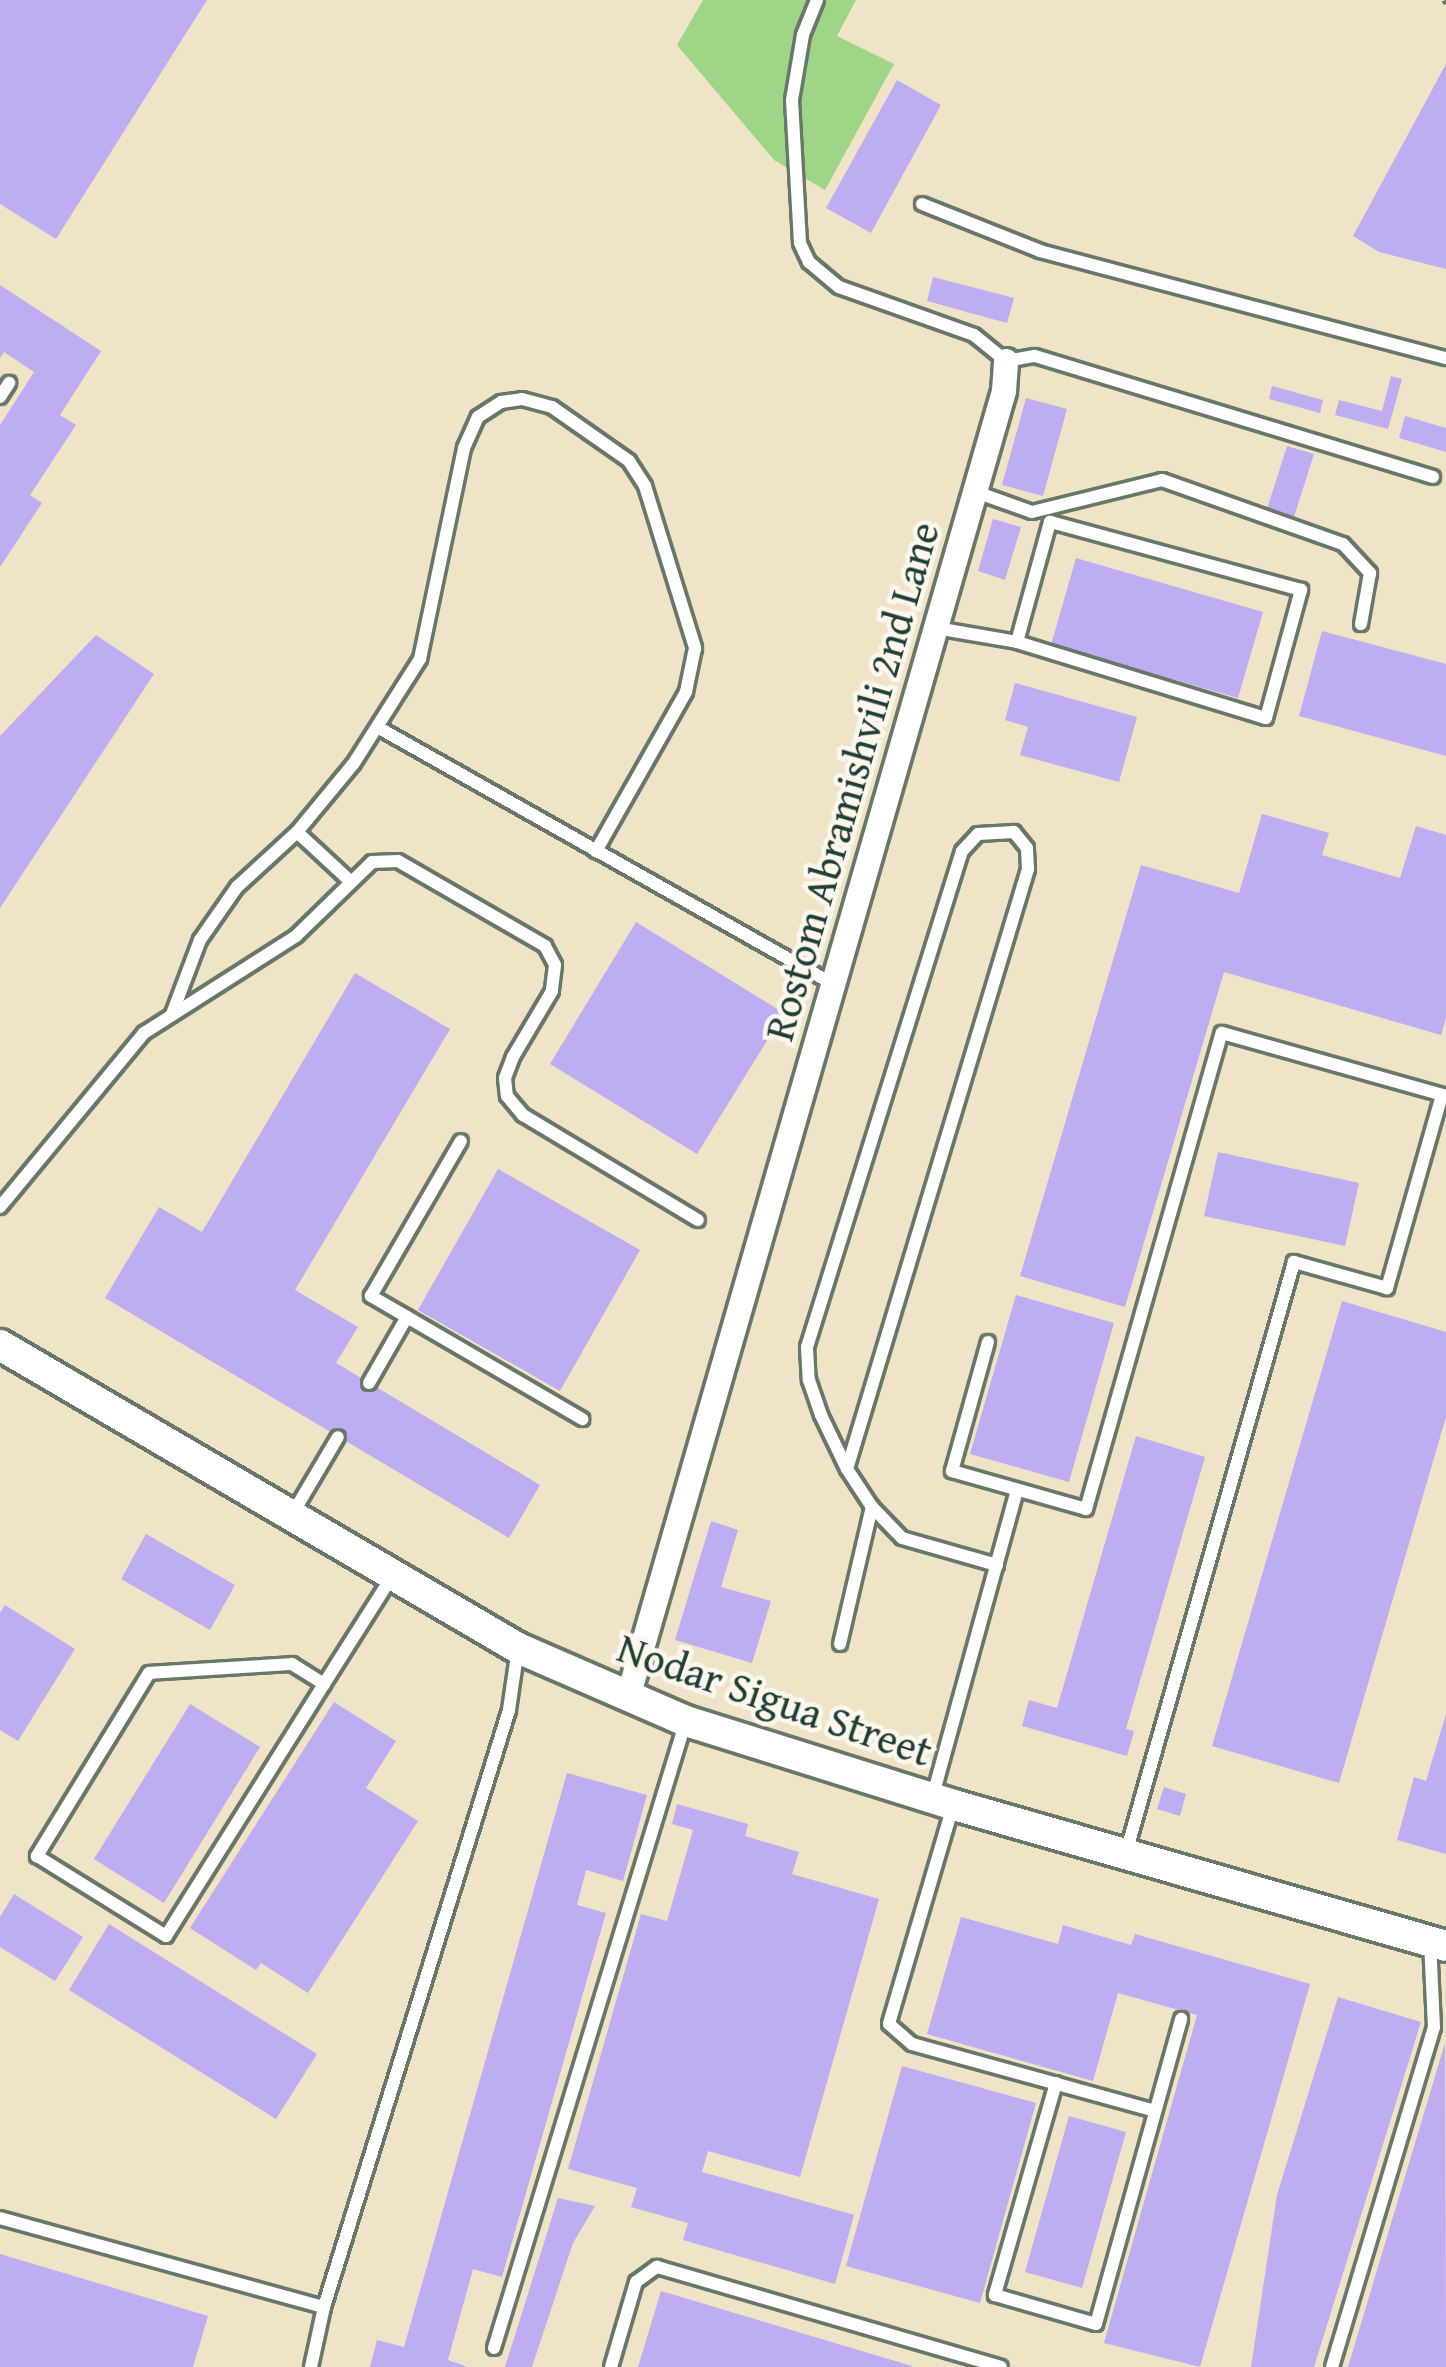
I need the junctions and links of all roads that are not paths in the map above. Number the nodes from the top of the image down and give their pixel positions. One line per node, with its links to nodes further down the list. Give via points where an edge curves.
1 (817, 0): 4 (lane, via 792,100 800,244 808,262 839,287 974,335)
2 (922, 204): 3 (lane, via 1040,251)
3 (1446, 358)
4 (1006, 361): 7 (lane, via 1035,356); 8 (street, Rostom Abramishvili 2nd Lane)
5 (9, 383): 6 (lane)
6 (0, 398)
7 (1433, 477)
8 (974, 492): 9 (lane, via 1032,512 1162,480 1343,544 1370,573); 10 (street, Rostom Abramishvili 2nd Lane)
9 (1361, 624)
10 (935, 628): 11 (lane); 16 (street, Rostom Abramishvili 2nd Lane)
11 (1017, 642): 11 (lane, via 1266,718 1301,590 1050,522)
12 (379, 728): 13 (lane); 14 (lane); 14 (lane, via 420,659 464,448 478,417 522,399 552,407 629,461 645,486 695,647 686,692)
13 (297, 832): 15 (lane); 17 (lane, via 237,887 200,940)
14 (596, 850): 16 (lane)
15 (350, 880): 17 (lane, via 296,935); 20 (lane, via 372,862 398,861 544,946 555,965 552,991 512,1057 507,1096 523,1115)
16 (833, 984): 36 (street, Rostom Abramishvili 2nd Lane)
17 (172, 1014): 19 (lane, via 143,1033)
18 (461, 1142): 21 (lane, via 371,1296)
19 (0, 1207)
20 (698, 1220)
21 (407, 1317): 24 (lane); 25 (lane)
22 (988, 1342): 28 (lane, via 952,1471)
23 (0, 1345): 30 (street, Nodar Sigua Street)
24 (369, 1383)
25 (581, 1419)
26 (338, 1436): 30 (lane)
27 (847, 1469): 27 (lane, via 1028,869 1027,848 1014,832 977,834 962,851 807,1347 808,1380); 29 (lane)
28 (1018, 1490): 31 (lane); 39 (lane, via 1086,1509 1222,1034 1442,1095 1387,1288 1294,1262)
29 (872, 1507): 31 (lane, via 902,1538); 33 (lane)
30 (292, 1514): 32 (street, Nodar Sigua Street)
31 (997, 1565): 38 (lane)
32 (393, 1574): 34 (street, Nodar Sigua Street); 35 (lane)
33 (840, 1644)
34 (518, 1648): 36 (street, Nodar Sigua Street); 45 (lane, via 509,1710)
35 (324, 1684): 35 (lane, via 166,1936 37,1856 149,1672 292,1664)
36 (629, 1694): 37 (street, Nodar Sigua Street)
37 (686, 1721): 38 (street, Nodar Sigua Street); 46 (lane)
38 (943, 1802): 39 (street, Nodar Sigua Street); 42 (lane, via 890,2024 912,2044)
39 (1126, 1855): 40 (street, Nodar Sigua Street)
40 (1438, 1944): 50 (lane, via 1434,2027)
41 (1181, 2019): 43 (lane)
42 (1056, 2084): 43 (lane); 43 (lane, via 995,2295 1096,2324)
43 (1155, 2111)
44 (0, 2218): 45 (lane)
45 (324, 2307): 47 (lane)
46 (494, 2348)
47 (311, 2367)
48 (611, 2367): 49 (lane, via 636,2282 657,2267)
49 (1001, 2367)
50 (1332, 2367)

